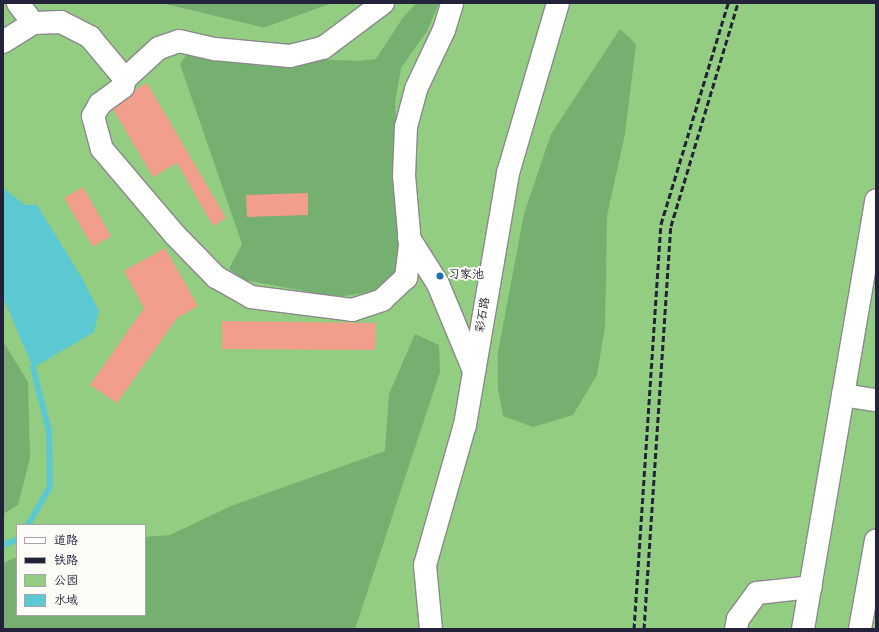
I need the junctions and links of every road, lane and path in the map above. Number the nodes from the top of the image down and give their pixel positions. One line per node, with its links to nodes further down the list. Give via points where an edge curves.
1 (18, 3): 5 (street)
2 (383, 3): 7 (street, via 323,48 290,56 215,49 180,41 159,48)
3 (452, 3): 9 (street, via 444,30 416,88 406,127 404,176)
4 (558, 3): 10 (street, 彩石路, via 508,174)
5 (33, 23): 6 (street); 7 (street, via 61,22 90,37)
6 (3, 42)
7 (125, 79): 9 (street, via 123,87 100,104 93,116 102,149 175,235 216,277 251,297 352,310 382,300 406,278)
8 (876, 200): 11 (street)
9 (409, 238): 10 (street, via 438,284)
10 (474, 371): 15 (street, 彩石路, via 465,425 425,565)
11 (843, 395): 12 (street); 14 (street)
12 (876, 400)
13 (876, 540): 18 (street)
14 (810, 587): 16 (street, via 757,593 738,619); 17 (street)
15 (431, 629)
16 (736, 629)
17 (803, 629)
18 (860, 629)

